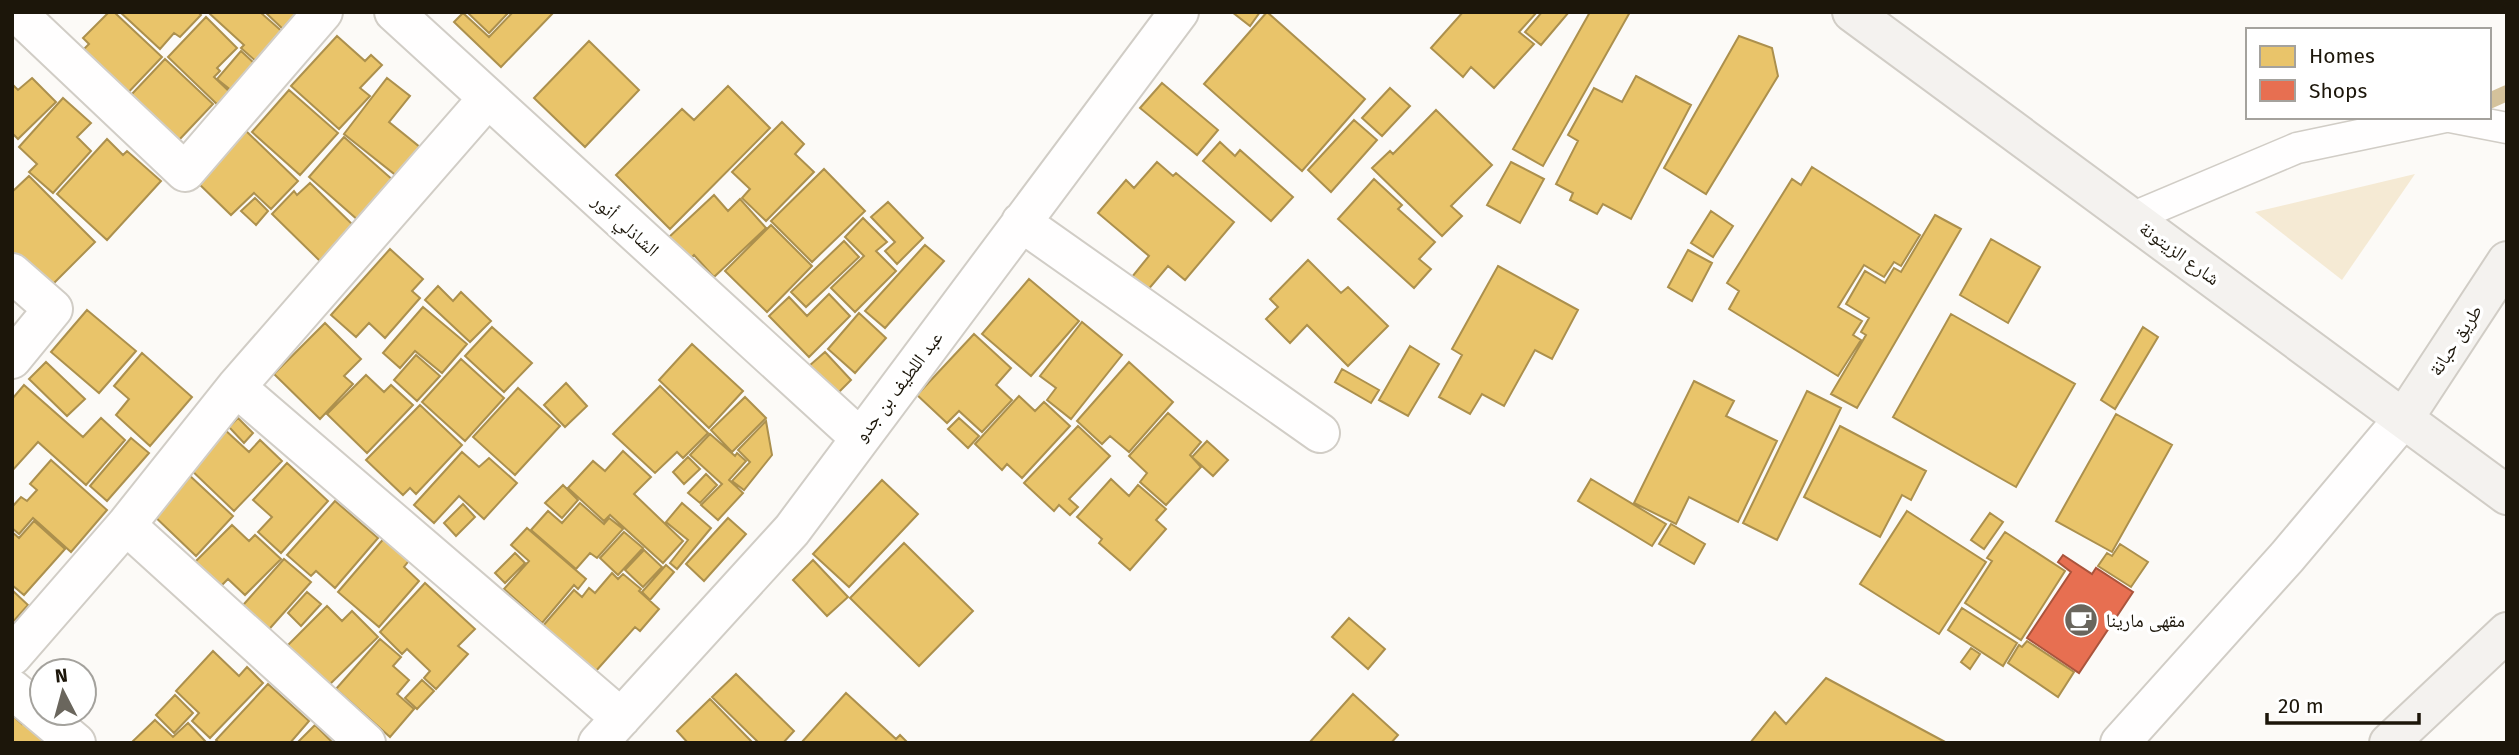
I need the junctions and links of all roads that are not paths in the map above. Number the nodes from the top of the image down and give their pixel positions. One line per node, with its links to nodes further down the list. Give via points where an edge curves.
1 (16, 12): 2 (street, via 186,172)
2 (323, 12)
3 (394, 12): 6 (street, الشاذلي أنور)
4 (1179, 12): 11 (street, عبد اللطيف بن جدو)
5 (1852, 12): 10 (street, شارع الزيتونة)
6 (488, 99): 15 (street); 18 (street, الشاذلي أنور)
7 (2438, 119): 10 (lane, via 2297,148)
8 (2459, 119): 9 (lane)
9 (2507, 128)
10 (2131, 218): 16 (street, شارع الزيتونة)
11 (1021, 222): 17 (street); 18 (street, عبد اللطيف بن جدو)
12 (2507, 261): 16 (street, طريق حبانة)
13 (12, 273): 14 (street, via 53,309)
14 (12, 359)
15 (236, 387): 20 (street); 24 (street)
16 (2404, 418): 19 (street, شارع الزيتونة); 27 (street)
17 (1320, 433)
18 (859, 438): 24 (street, عبد اللطيف بن جدو, via 792,530)
19 (2507, 495)
20 (126, 525): 22 (street); 26 (street)
21 (2507, 632): 28 (street)
22 (12, 656)
23 (12, 689): 25 (street)
24 (609, 730)
25 (76, 743)
26 (366, 743)
27 (2120, 743)
28 (2389, 743)

